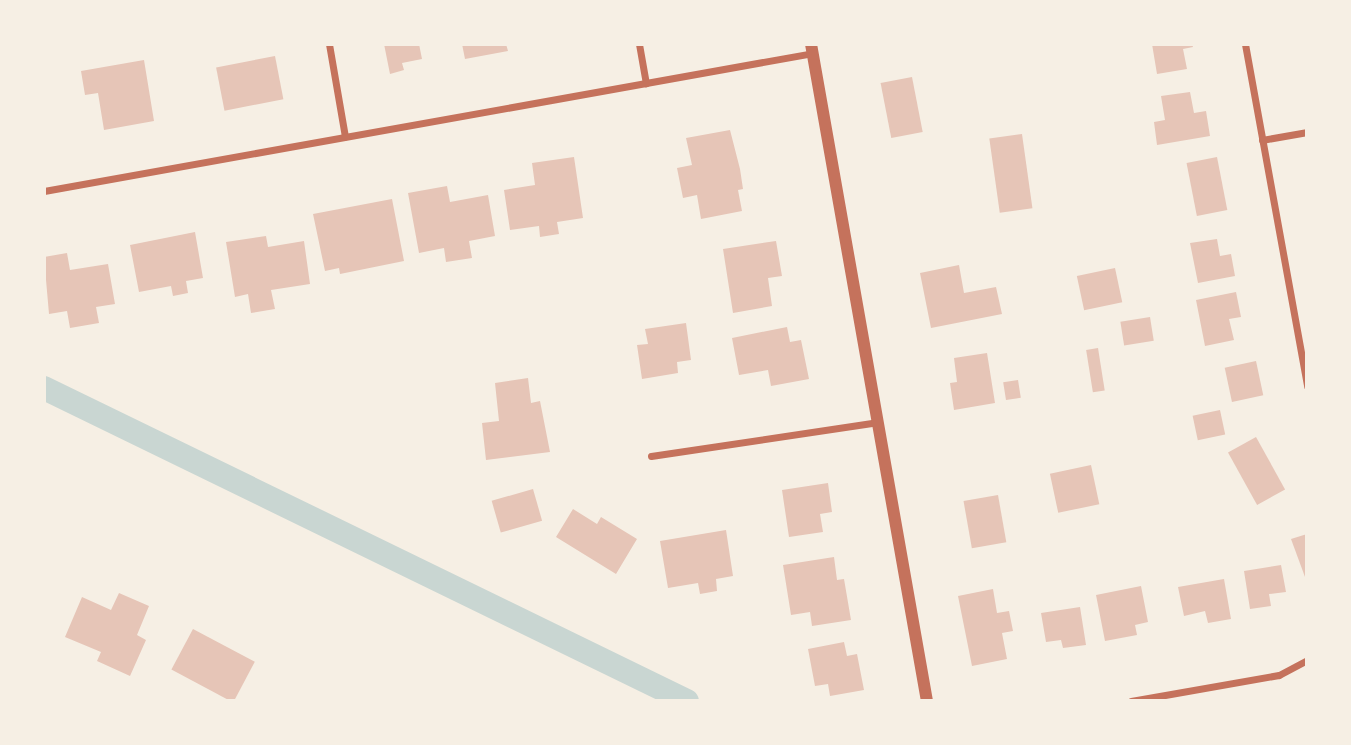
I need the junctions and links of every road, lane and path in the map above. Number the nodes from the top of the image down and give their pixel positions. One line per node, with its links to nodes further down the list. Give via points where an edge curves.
1 (329, 44): 7 (street)
2 (639, 44): 5 (street)
3 (1244, 44): 8 (street)
4 (812, 48): 5 (street); 11 (street)
5 (646, 83): 7 (street)
6 (1307, 132): 8 (street)
7 (345, 137): 9 (street)
8 (1262, 140): 10 (street)
9 (44, 191)
10 (1307, 386)
11 (878, 422): 12 (street); 14 (street)
12 (651, 456)
13 (1307, 660): 15 (street, via 1279,675)
14 (927, 701)
15 (1131, 701)

